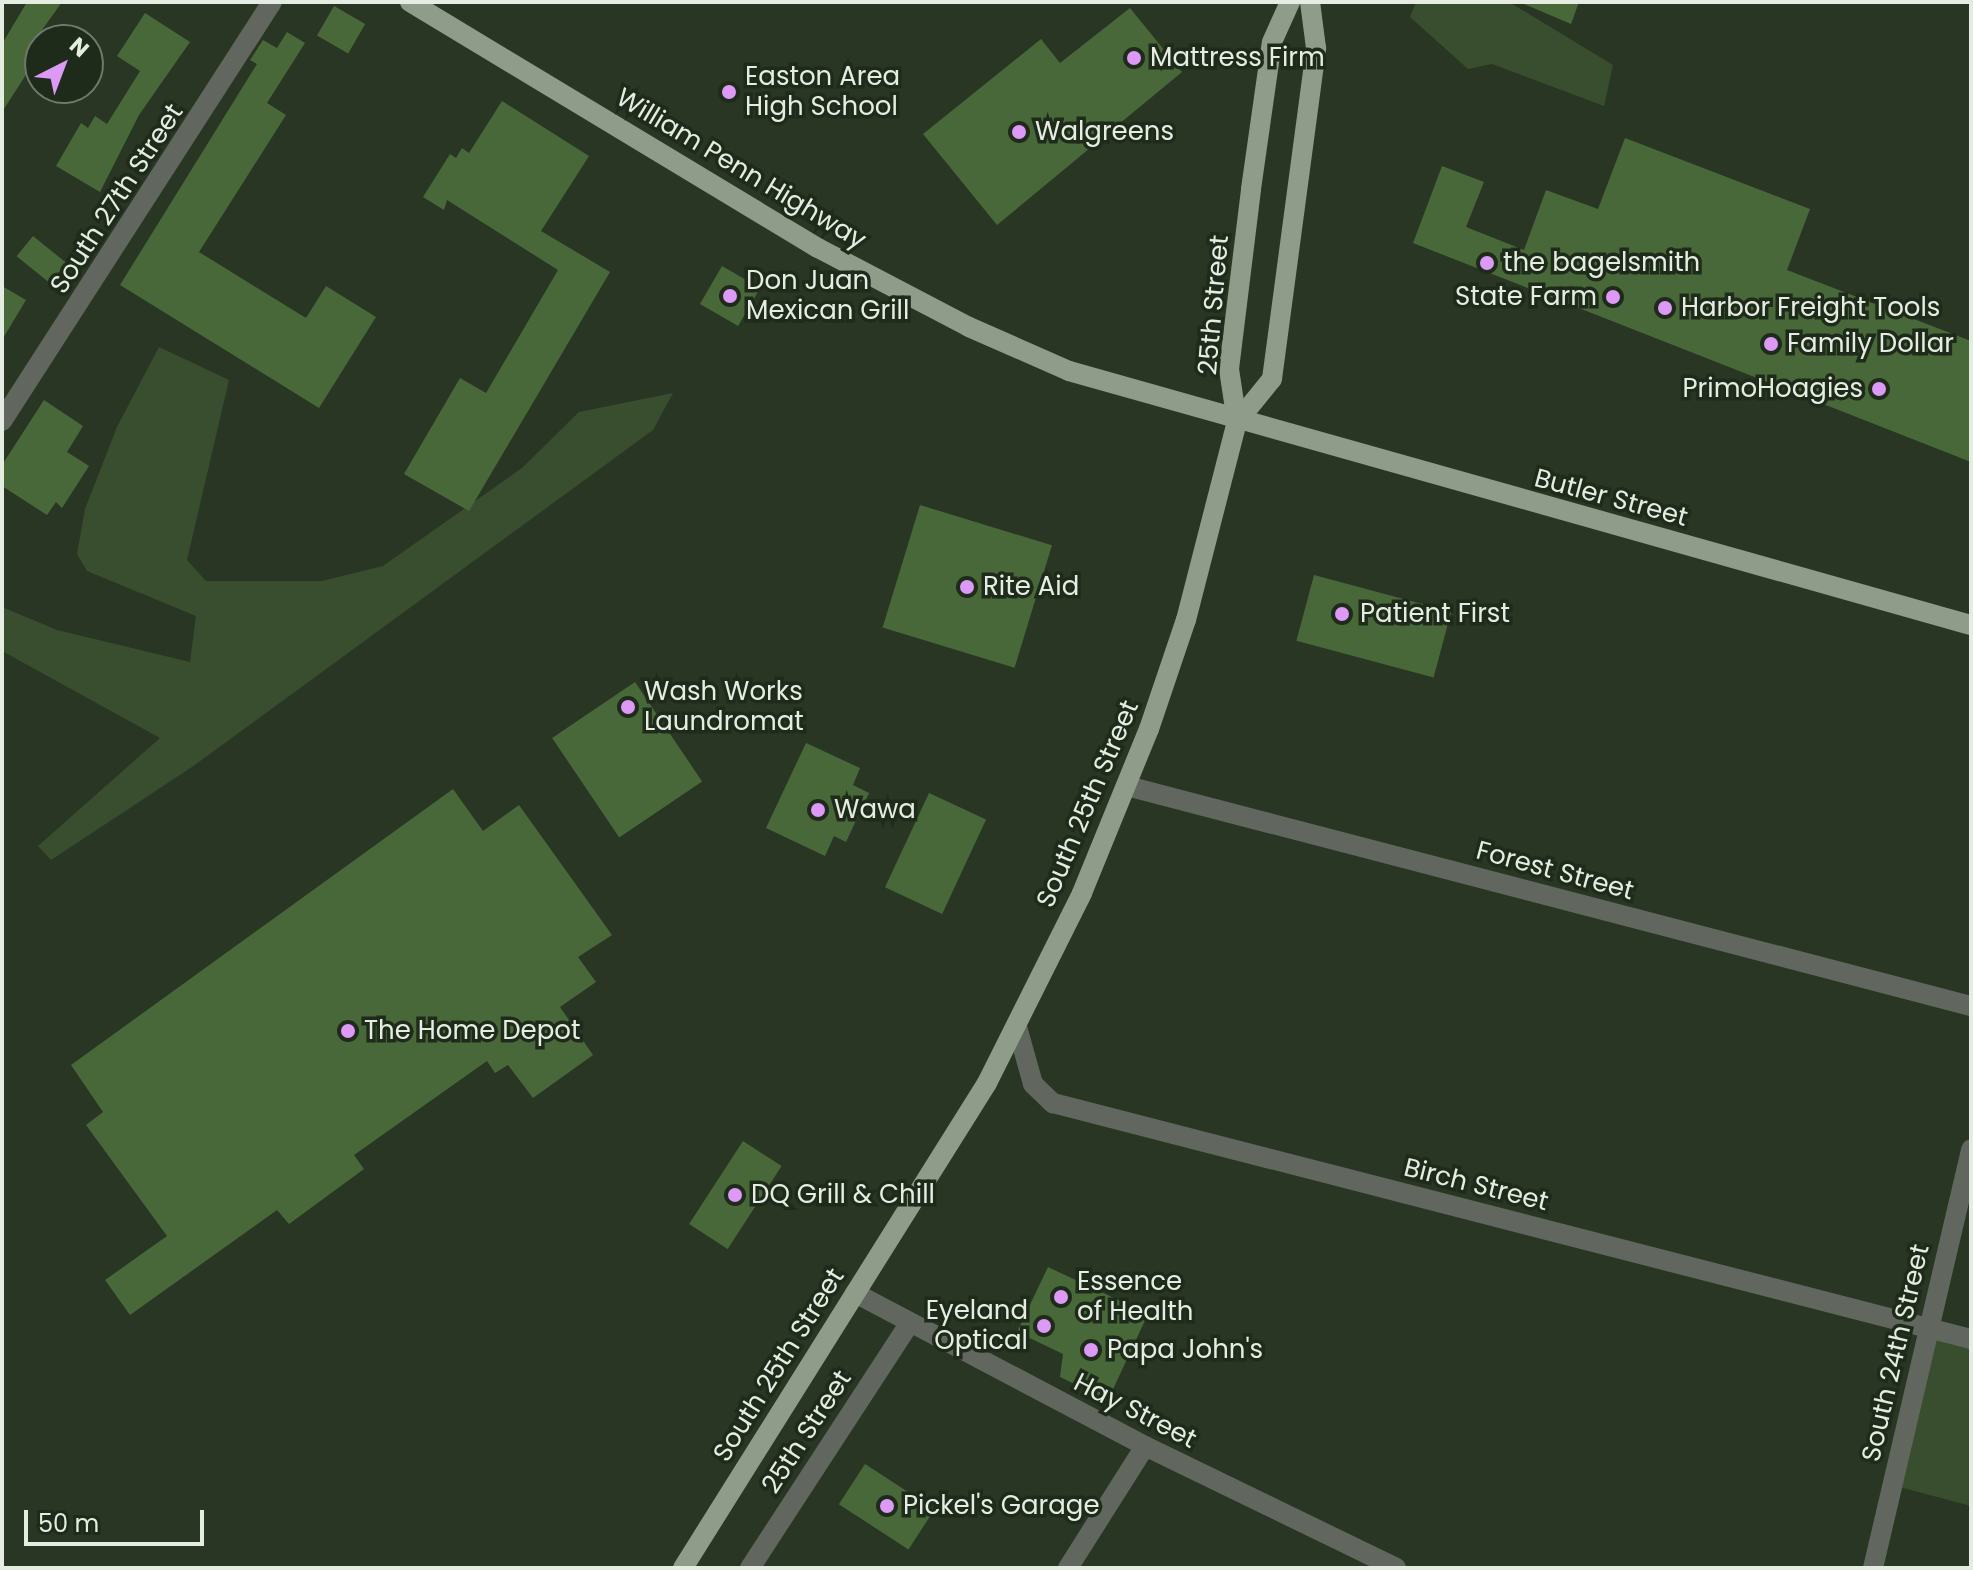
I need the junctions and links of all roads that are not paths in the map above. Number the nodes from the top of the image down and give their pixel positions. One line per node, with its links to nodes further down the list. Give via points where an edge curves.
1 (272, 2): 5 (street, South 27th Street)
2 (410, 2): 6 (main road, William Penn Highway, via 818,248 956,321 1069,371)
3 (1290, 2): 6 (main road, 25th Street, via 1272,42 1251,189 1229,369)
4 (1310, 2): 6 (main road, via 1316,48 1272,379)
5 (2, 421)
6 (1237, 422): 7 (main road, Butler Street); 8 (main road, South 25th Street, via 1186,620)
7 (1971, 625)
8 (1127, 786): 9 (street, Forest Street); 10 (main road, South 25th Street)
9 (1971, 1006)
10 (1017, 1027): 12 (main road, South 25th Street); 14 (street, Birch Street, via 1033,1084 1053,1103)
11 (1971, 1149): 14 (street, South 24th Street)
12 (855, 1293): 13 (street, Hay Street); 17 (main road, South 25th Street)
13 (909, 1324): 16 (street, Hay Street); 18 (street, 25th Street)
14 (1928, 1328): 15 (street, Birch Street); 21 (street, South 24th Street)
15 (1971, 1339)
16 (1145, 1446): 19 (street); 20 (street, Hay Street)
17 (683, 1568)
18 (750, 1568)
19 (1068, 1568)
20 (1396, 1568)
21 (1873, 1568)

